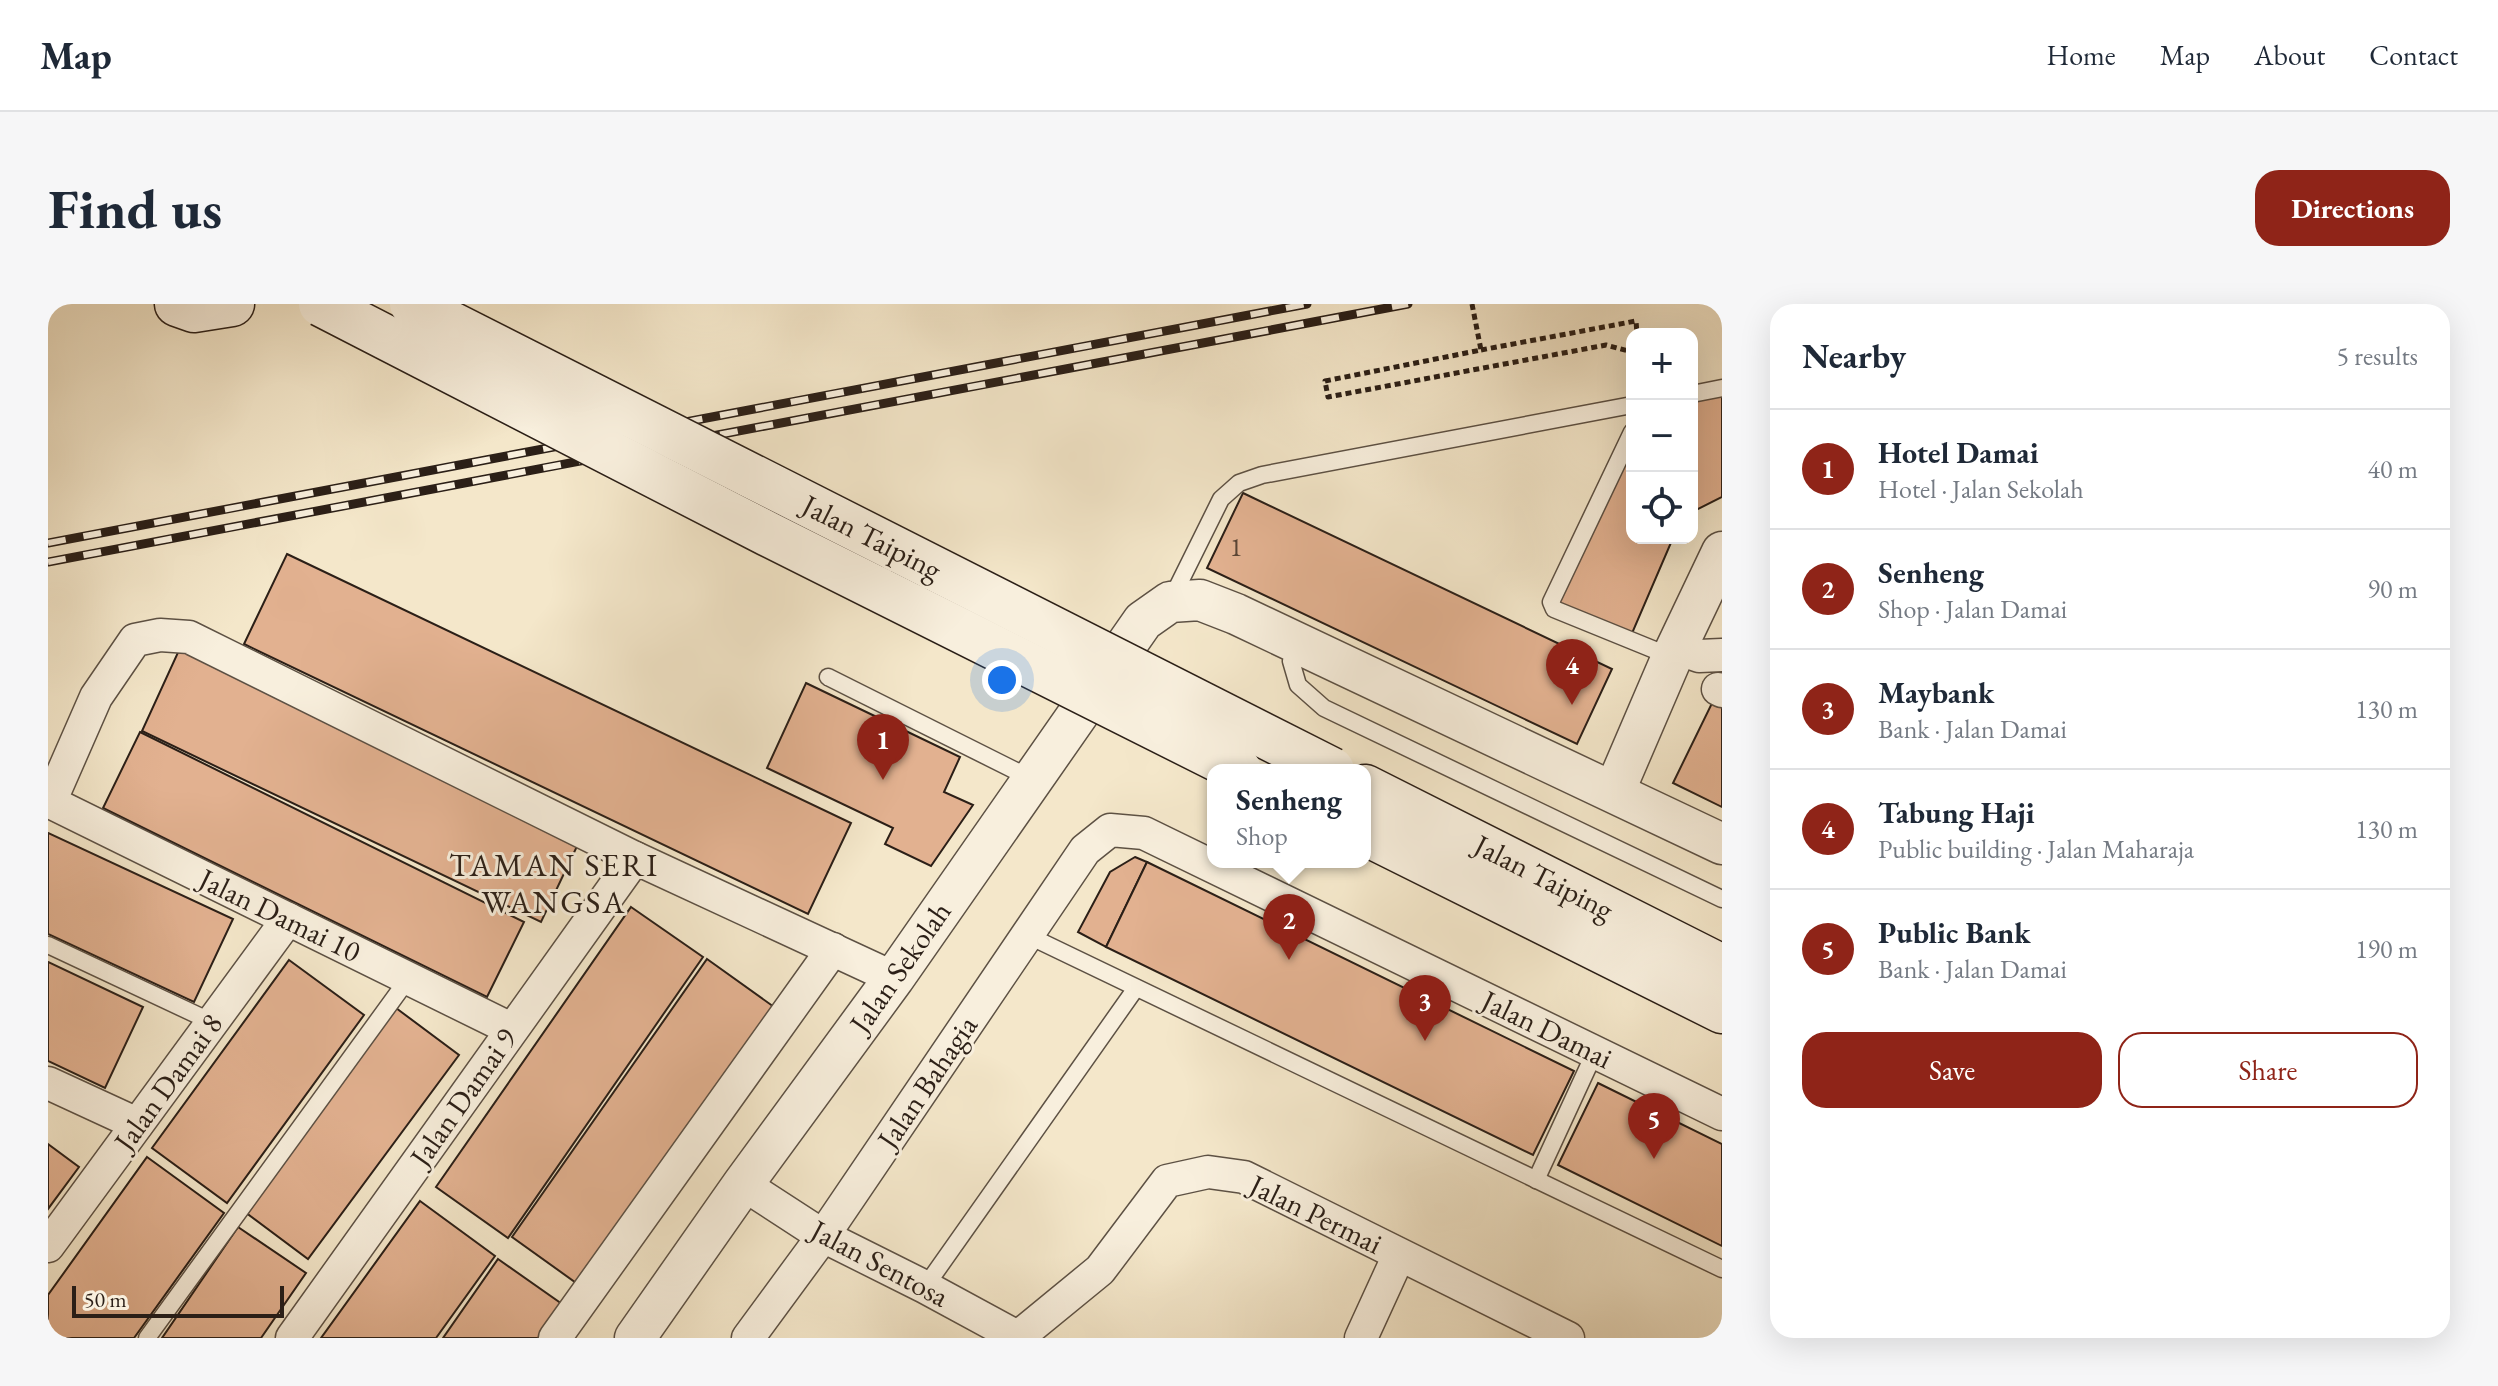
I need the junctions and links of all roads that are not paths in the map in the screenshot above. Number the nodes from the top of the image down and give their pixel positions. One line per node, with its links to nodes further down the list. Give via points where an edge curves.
1 (177, 304): 2 (main road, via 194,310)
2 (232, 304)
3 (321, 304): 15 (main road, Jalan Taiping, bridge)
4 (412, 304): 16 (main road, Jalan Taiping, bridge)
5 (1722, 388): 6 (lane)
6 (1698, 393)
7 (1626, 406): 10 (lane, via 1239,483 1221,499)
8 (1626, 445): 12 (lane, via 1551,606)
9 (1722, 552): 12 (street)
10 (1170, 602): 11 (street, via 1200,600); 17 (street, Jalan Sekolah, via 1143,621)
11 (1301, 644): 19 (street); 27 (lane, via 1291,661 1298,685 1324,708)
12 (1674, 652): 13 (street); 19 (street)
13 (1722, 655)
14 (828, 677): 17 (lane)
15 (1227, 764)
16 (1320, 764)
17 (1032, 779): 33 (street, Jalan Sekolah)
18 (1371, 790): 32 (main road, Jalan Taiping)
19 (1614, 792): 23 (street)
20 (49, 801): 24 (street, via 96,697 135,640 189,637); 28 (street, Jalan Damai 10)
21 (1110, 830): 25 (street, Jalan Damai, via 1144,833); 29 (street, Jalan Bahagia, via 1085,850)
22 (1371, 836): 36 (main road, Jalan Taiping)
23 (1722, 844)
24 (635, 858): 31 (street); 38 (street, Jalan Damai 9)
25 (1207, 864)
26 (1216, 868): 39 (street, Jalan Damai)
27 (1722, 899)
28 (288, 919): 34 (street, Jalan Damai 10); 37 (street, Jalan Damai 8)
29 (1027, 935): 35 (lane); 45 (street, Jalan Bahagia)
30 (48, 945): 37 (lane)
31 (833, 949): 33 (street); 52 (street)
32 (1722, 967)
33 (894, 978): 44 (street, Jalan Sekolah)
34 (408, 979): 38 (street, Jalan Damai 10); 50 (lane)
35 (1136, 988): 43 (lane); 49 (lane)
36 (1722, 1011)
37 (212, 1022): 42 (street, Jalan Damai 8)
38 (511, 1029): 51 (street, Jalan Damai 9)
39 (1595, 1052): 41 (street, Jalan Damai); 43 (lane)
40 (48, 1083): 42 (street)
41 (1722, 1114)
42 (137, 1124): 46 (street, Jalan Damai 8)
43 (1536, 1180): 48 (lane)
44 (743, 1184): 45 (street, Jalan Sentosa); 53 (street, Jalan Sekolah)
45 (823, 1236): 49 (street, Jalan Sentosa); 54 (street, Jalan Bahagia)
46 (48, 1246)
47 (1399, 1255): 55 (street, Jalan Permai, via 1244,1177 1208,1172 1167,1181 1100,1270); 56 (street); 57 (street, Jalan Permai)
48 (1722, 1269)
49 (925, 1287): 55 (street, Jalan Sentosa)
50 (147, 1338)
51 (292, 1338)
52 (555, 1338)
53 (635, 1338)
54 (748, 1338)
55 (1018, 1338)
56 (1361, 1338)
57 (1568, 1338)

